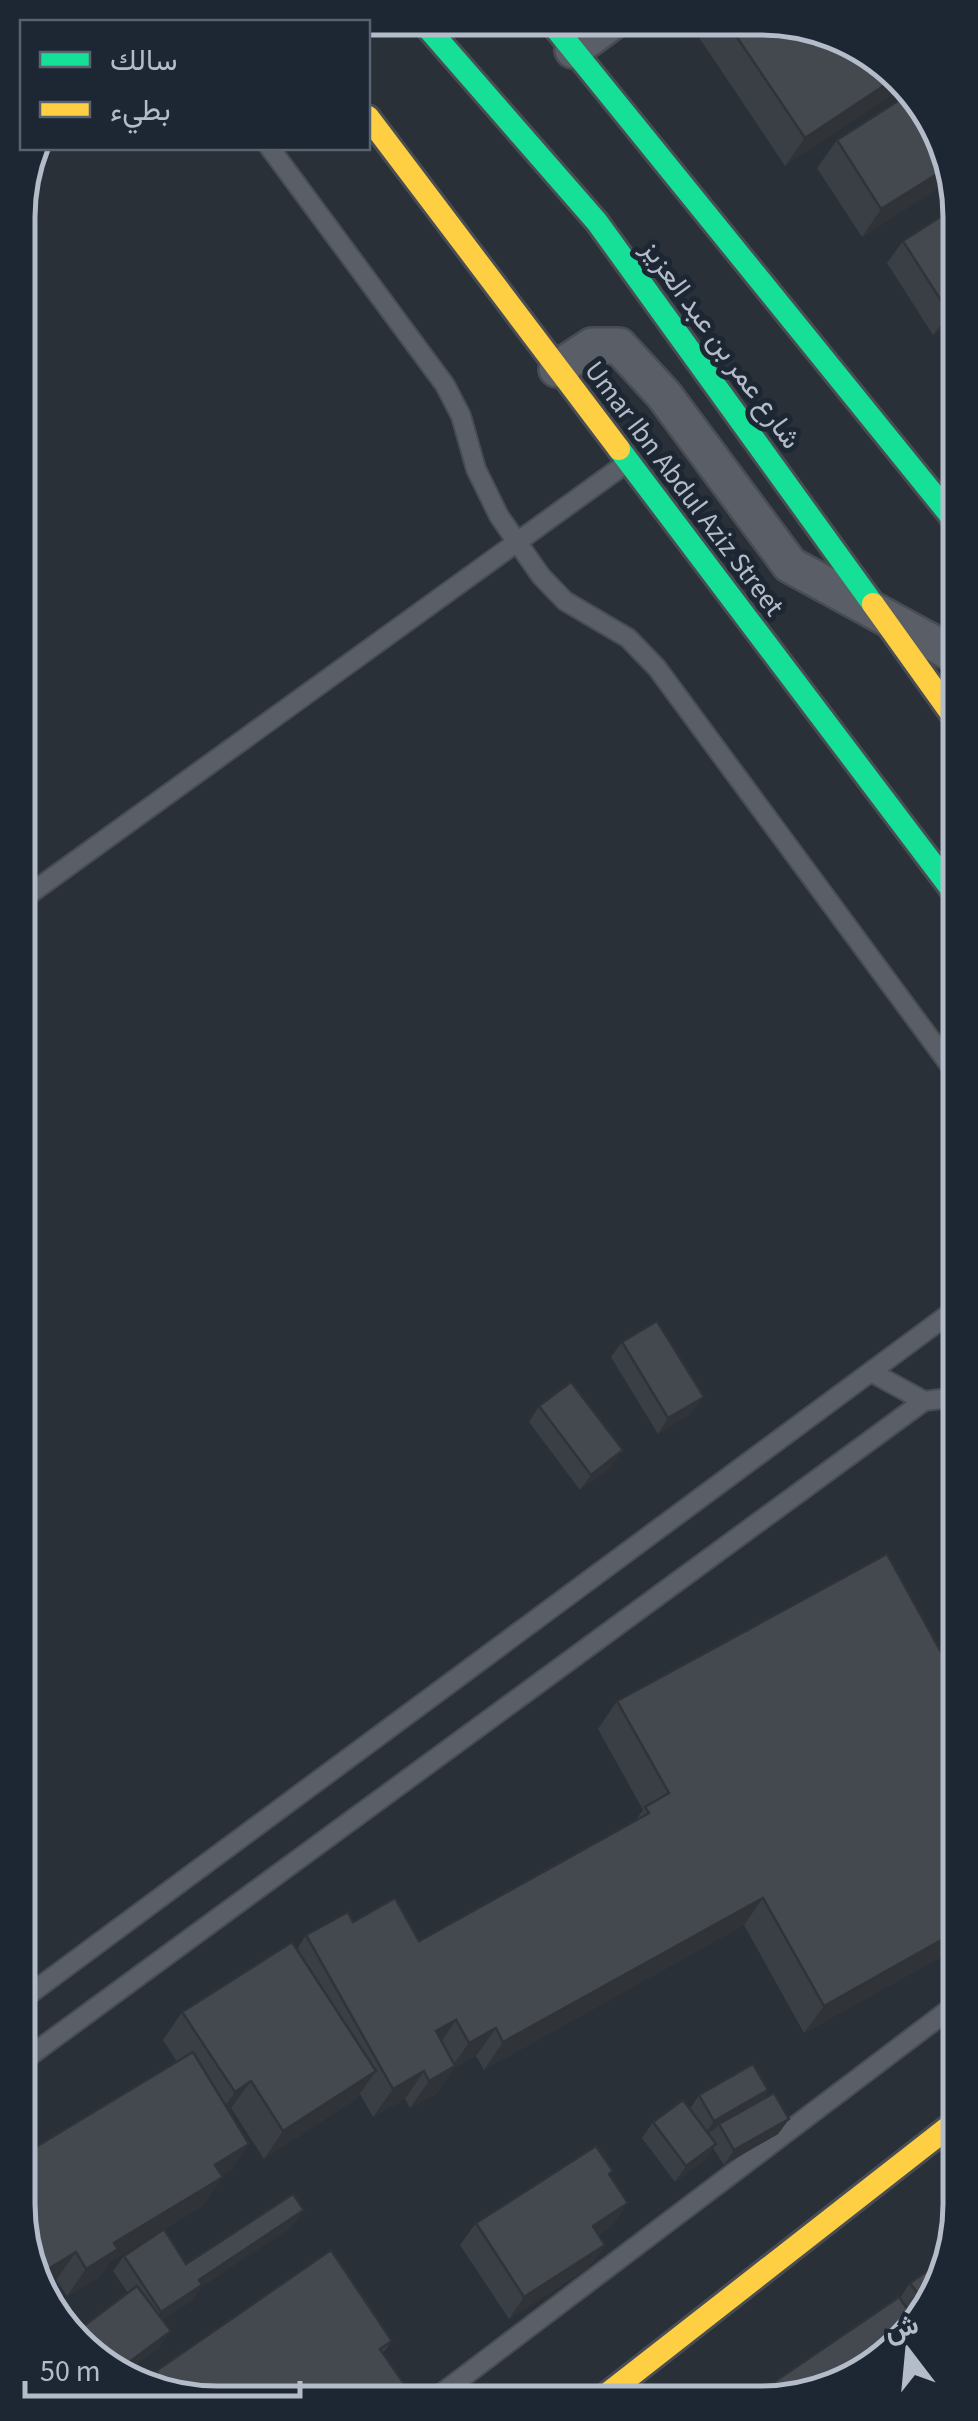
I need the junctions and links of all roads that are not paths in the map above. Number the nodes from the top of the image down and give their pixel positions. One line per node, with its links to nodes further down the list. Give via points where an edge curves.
1 (434, 35): 11 (main road, شارع عمر بن عبد العزيز, via 597,222)
2 (560, 35): 4 (main road)
3 (593, 35): 4 (street)
4 (572, 50): 9 (main road)
5 (370, 120): 7 (main road, Umar Ibn Abdul Aziz Street)
6 (271, 150): 10 (lane, via 445,384 476,469)
7 (558, 369): 8 (main road, Umar Ibn Abdul Aziz Street); 11 (street, via 592,346 618,346 664,395 790,565)
8 (628, 462): 10 (lane); 14 (main road, Umar Ibn Abdul Aziz Street)
9 (943, 506)
10 (518, 542): 15 (lane); 16 (lane, via 566,601 628,638 657,668)
11 (878, 614): 12 (street); 13 (main road, شارع عمر بن عبد العزيز)
12 (943, 649)
13 (943, 702)
14 (943, 878)
15 (35, 890)
16 (943, 1057)
17 (943, 1318): 18 (lane)
18 (871, 1372): 20 (lane); 21 (lane)
19 (943, 1399): 20 (lane)
20 (924, 1401): 23 (lane)
21 (35, 1990)
22 (943, 2015): 25 (lane)
23 (35, 2052)
24 (943, 2131): 26 (main road)
25 (450, 2386)
26 (617, 2386)

